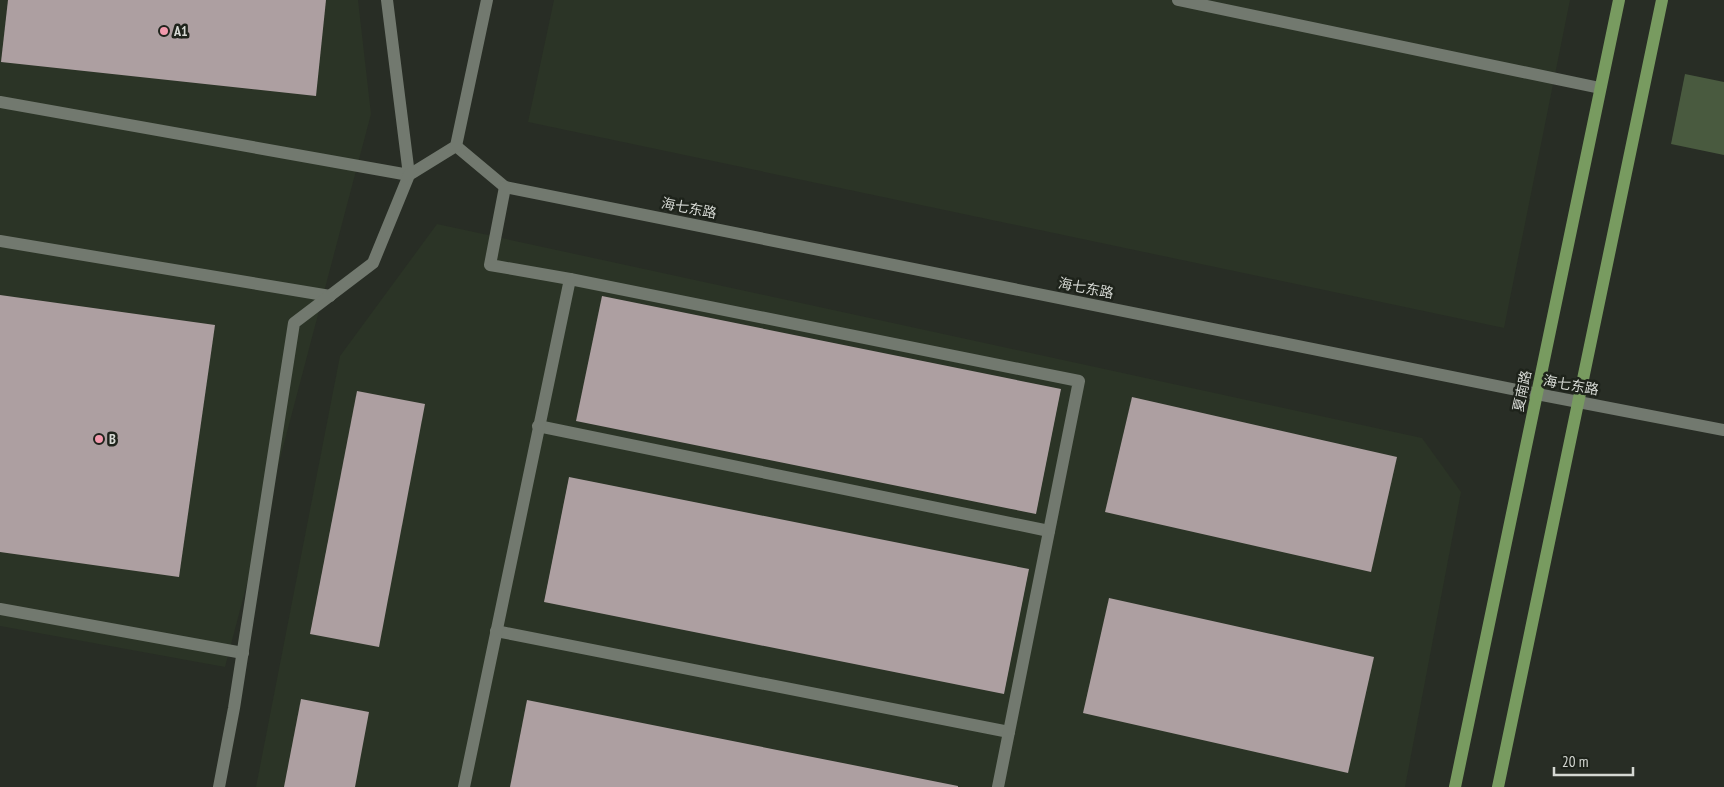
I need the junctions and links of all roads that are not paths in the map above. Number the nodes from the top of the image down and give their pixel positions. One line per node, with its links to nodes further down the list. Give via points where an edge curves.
1 (387, 0): 9 (street)
2 (487, 0): 8 (street)
3 (1178, 0): 6 (street)
4 (1619, 0): 6 (main road, 夏南路)
5 (1662, 0): 15 (main road)
6 (1600, 88): 14 (main road, 夏南路)
7 (0, 102): 9 (street)
8 (456, 146): 9 (street); 10 (street, 海七东路)
9 (409, 175): 13 (street, via 373,263)
10 (505, 187): 12 (street, via 490,265); 14 (street, 海七东路)
11 (0, 242): 13 (street)
12 (570, 279): 16 (street); 18 (street, via 1079,380)
13 (330, 296): 21 (street, via 294,323)
14 (1537, 394): 15 (street, 海七东路); 26 (main road, 夏南路)
15 (1577, 401): 17 (street, 海七东路); 27 (main road)
16 (538, 426): 18 (street); 20 (street)
17 (1724, 430)
18 (1049, 531): 22 (street)
19 (0, 609): 21 (street)
20 (496, 631): 22 (street); 24 (street)
21 (243, 653): 23 (street)
22 (1009, 732): 25 (street)
23 (220, 787)
24 (464, 787)
25 (998, 787)
26 (1455, 787)
27 (1498, 787)

